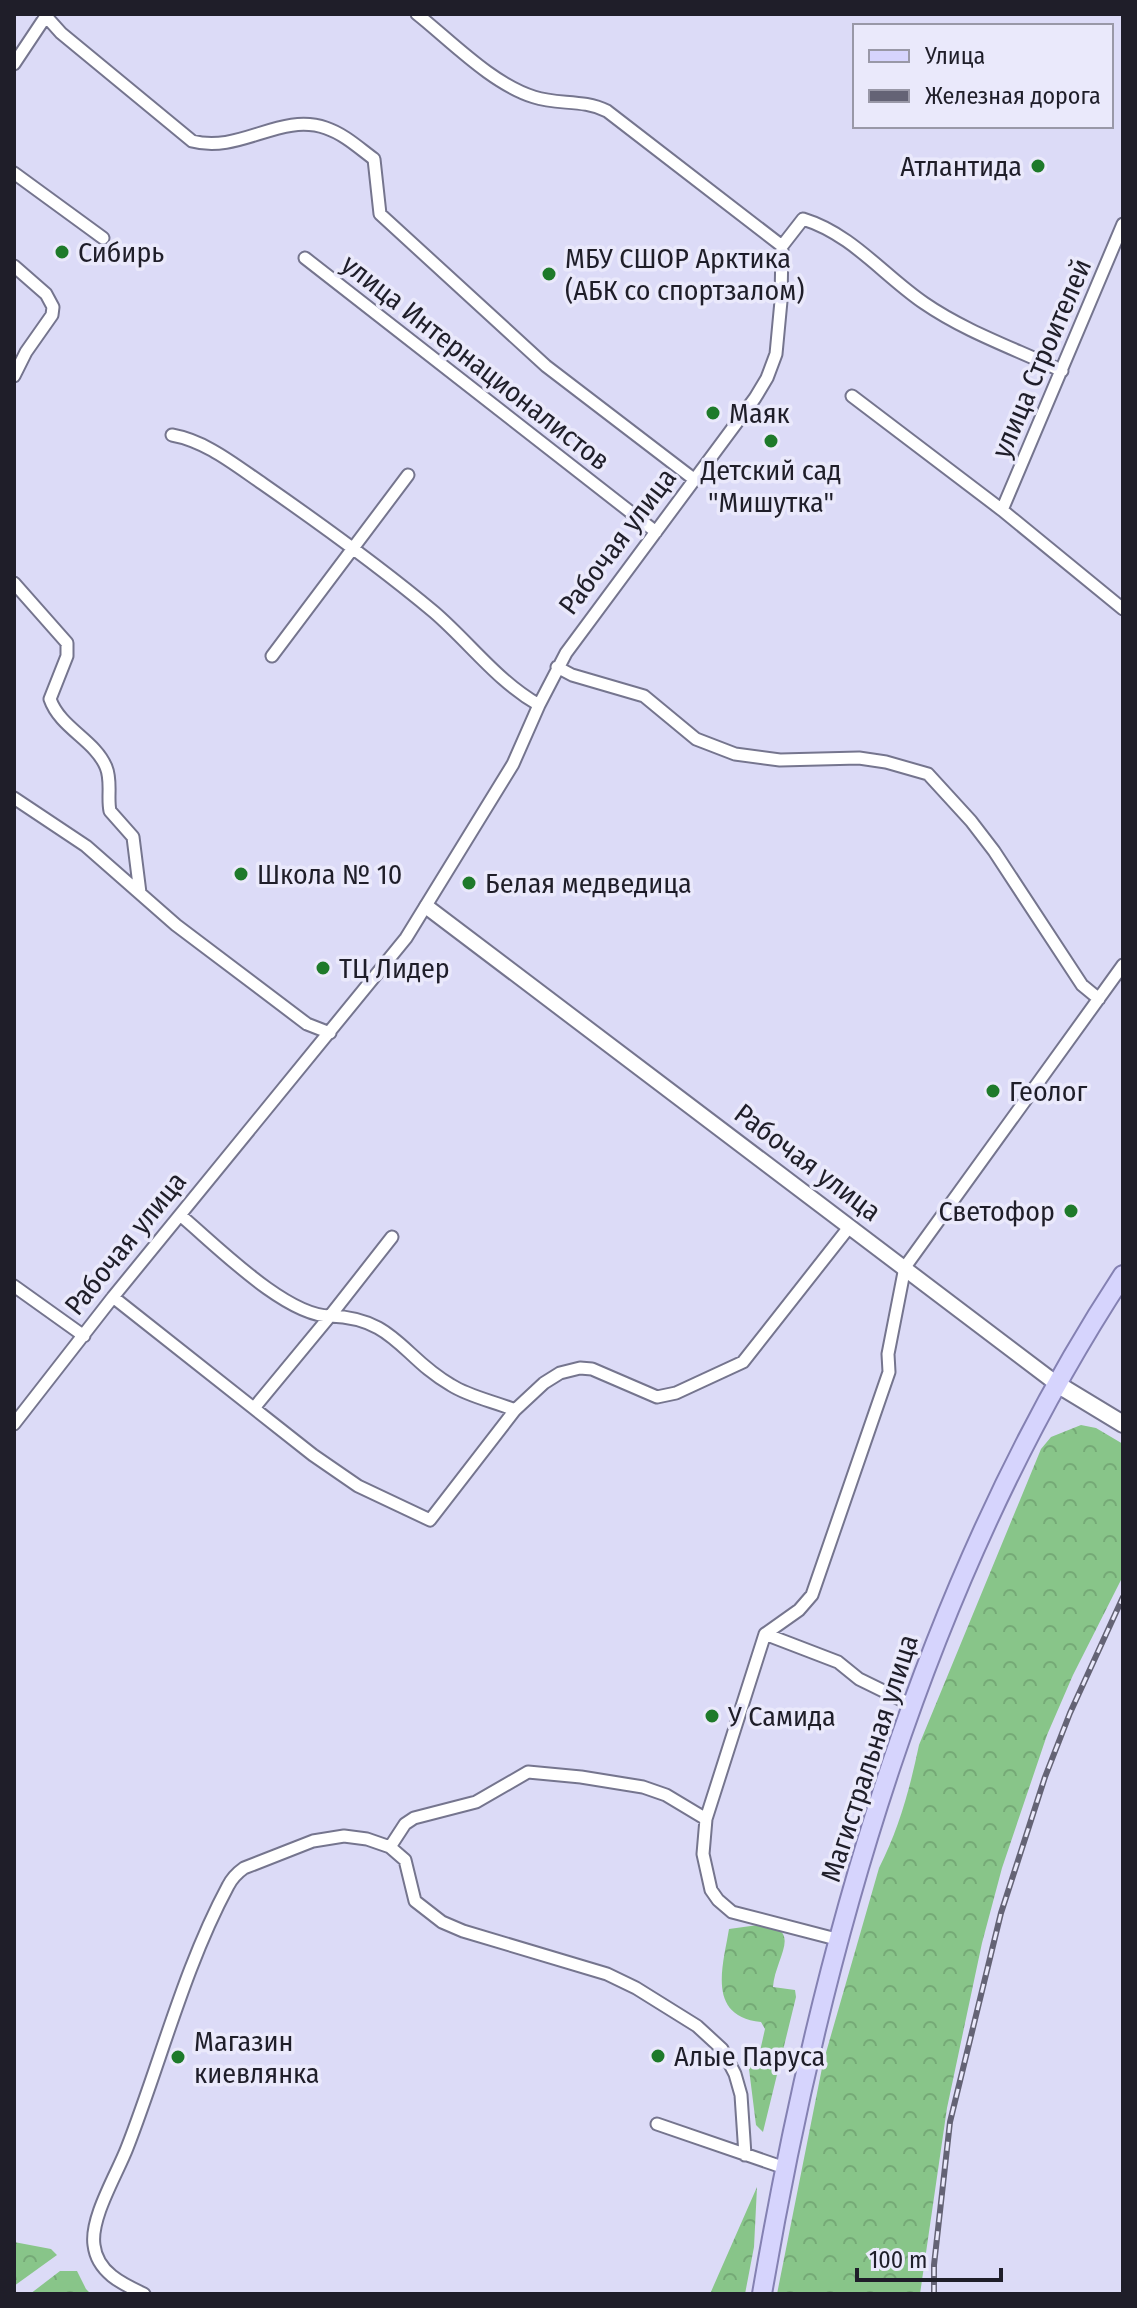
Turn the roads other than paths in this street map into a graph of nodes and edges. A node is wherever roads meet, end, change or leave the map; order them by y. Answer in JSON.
{"nodes":[{"id":1,"x":417,"y":14,"type":"edge"},
{"id":2,"x":45,"y":15,"type":"edge"},
{"id":3,"x":14,"y":64,"type":"edge"},
{"id":4,"x":14,"y":173,"type":"edge"},
{"id":5,"x":1123,"y":224,"type":"edge"},
{"id":6,"x":103,"y":238,"type":"dead end"},
{"id":7,"x":782,"y":246,"type":"junction"},
{"id":8,"x":305,"y":258,"type":"dead end"},
{"id":9,"x":14,"y":266,"type":"edge"},
{"id":10,"x":1062,"y":371,"type":"junction"},
{"id":11,"x":14,"y":376,"type":"edge"},
{"id":12,"x":852,"y":396,"type":"dead end"},
{"id":13,"x":172,"y":435,"type":"dead end"},
{"id":14,"x":408,"y":475,"type":"dead end"},
{"id":15,"x":695,"y":480,"type":"junction"},
{"id":16,"x":1002,"y":510,"type":"junction"},
{"id":17,"x":656,"y":532,"type":"junction"},
{"id":18,"x":353,"y":546,"type":"junction"},
{"id":19,"x":14,"y":583,"type":"edge"},
{"id":20,"x":1123,"y":609,"type":"edge"},
{"id":21,"x":272,"y":656,"type":"dead end"},
{"id":22,"x":557,"y":667,"type":"junction"},
{"id":23,"x":539,"y":705,"type":"junction"},
{"id":24,"x":14,"y":798,"type":"edge"},
{"id":25,"x":140,"y":893,"type":"junction"},
{"id":26,"x":427,"y":907,"type":"junction"},
{"id":27,"x":1123,"y":965,"type":"edge"},
{"id":28,"x":1099,"y":999,"type":"junction"},
{"id":29,"x":330,"y":1033,"type":"junction"},
{"id":30,"x":180,"y":1215,"type":"junction"},
{"id":31,"x":850,"y":1226,"type":"junction"},
{"id":32,"x":392,"y":1237,"type":"dead end"},
{"id":33,"x":905,"y":1267,"type":"junction"},
{"id":34,"x":1123,"y":1275,"type":"edge"},
{"id":35,"x":14,"y":1286,"type":"edge"},
{"id":36,"x":113,"y":1297,"type":"junction"},
{"id":37,"x":330,"y":1316,"type":"junction"},
{"id":38,"x":84,"y":1336,"type":"junction"},
{"id":39,"x":1057,"y":1384,"type":"junction"},
{"id":40,"x":254,"y":1408,"type":"junction"},
{"id":41,"x":515,"y":1410,"type":"junction"},
{"id":42,"x":14,"y":1424,"type":"edge"},
{"id":43,"x":1123,"y":1424,"type":"edge"},
{"id":44,"x":765,"y":1634,"type":"junction"},
{"id":45,"x":912,"y":1705,"type":"junction"},
{"id":46,"x":706,"y":1819,"type":"junction"},
{"id":47,"x":390,"y":1847,"type":"junction"},
{"id":48,"x":840,"y":1940,"type":"junction"},
{"id":49,"x":657,"y":2124,"type":"dead end"},
{"id":50,"x":745,"y":2155,"type":"junction"},
{"id":51,"x":785,"y":2168,"type":"junction"},
{"id":52,"x":144,"y":2294,"type":"edge"},
{"id":53,"x":762,"y":2294,"type":"edge"}],
"edges":[{"from":1,"to":7,"type":"street"},
{"from":2,"to":3,"type":"street"},
{"from":2,"to":15,"type":"street"},
{"from":4,"to":6,"type":"street"},
{"from":5,"to":10,"type":"street","name":"улица Строителей"},
{"from":7,"to":10,"type":"street"},
{"from":7,"to":15,"type":"street","name":"Рабочая улица"},
{"from":8,"to":17,"type":"street","name":"улица Интернационалистов"},
{"from":9,"to":11,"type":"street"},
{"from":10,"to":16,"type":"street","name":"улица Строителей"},
{"from":12,"to":16,"type":"street"},
{"from":13,"to":18,"type":"street"},
{"from":14,"to":18,"type":"street"},
{"from":15,"to":17,"type":"street","name":"Рабочая улица"},
{"from":16,"to":20,"type":"street"},
{"from":17,"to":22,"type":"street","name":"Рабочая улица"},
{"from":18,"to":21,"type":"street"},
{"from":18,"to":23,"type":"street"},
{"from":19,"to":25,"type":"street"},
{"from":22,"to":23,"type":"street","name":"Рабочая улица"},
{"from":22,"to":28,"type":"street"},
{"from":23,"to":26,"type":"street","name":"Рабочая улица"},
{"from":24,"to":25,"type":"street"},
{"from":25,"to":29,"type":"street"},
{"from":26,"to":29,"type":"street","name":"Рабочая улица"},
{"from":26,"to":31,"type":"street","name":"Рабочая улица"},
{"from":27,"to":28,"type":"street"},
{"from":28,"to":33,"type":"street"},
{"from":29,"to":30,"type":"street","name":"Рабочая улица"},
{"from":30,"to":36,"type":"street","name":"Рабочая улица"},
{"from":30,"to":37,"type":"street"},
{"from":31,"to":33,"type":"street","name":"Рабочая улица"},
{"from":31,"to":41,"type":"street"},
{"from":32,"to":37,"type":"street"},
{"from":33,"to":39,"type":"street","name":"Рабочая улица"},
{"from":33,"to":44,"type":"street"},
{"from":34,"to":39,"type":"main road","name":"Магистральная улица"},
{"from":35,"to":38,"type":"street"},
{"from":36,"to":38,"type":"street","name":"Рабочая улица"},
{"from":36,"to":40,"type":"street"},
{"from":37,"to":40,"type":"street"},
{"from":37,"to":41,"type":"street"},
{"from":38,"to":42,"type":"street","name":"Рабочая улица"},
{"from":39,"to":43,"type":"main road","name":"Рабочая улица"},
{"from":39,"to":45,"type":"main road","name":"Магистральная улица"},
{"from":40,"to":41,"type":"street"},
{"from":44,"to":45,"type":"street"},
{"from":44,"to":46,"type":"street"},
{"from":45,"to":48,"type":"main road","name":"Магистральная улица"},
{"from":46,"to":47,"type":"street"},
{"from":46,"to":48,"type":"street"},
{"from":47,"to":50,"type":"street"},
{"from":47,"to":52,"type":"street"},
{"from":48,"to":51,"type":"main road","name":"Магистральная улица"},
{"from":49,"to":50,"type":"street"},
{"from":50,"to":51,"type":"street"},
{"from":51,"to":53,"type":"main road","name":"Магистральная улица"}]}
